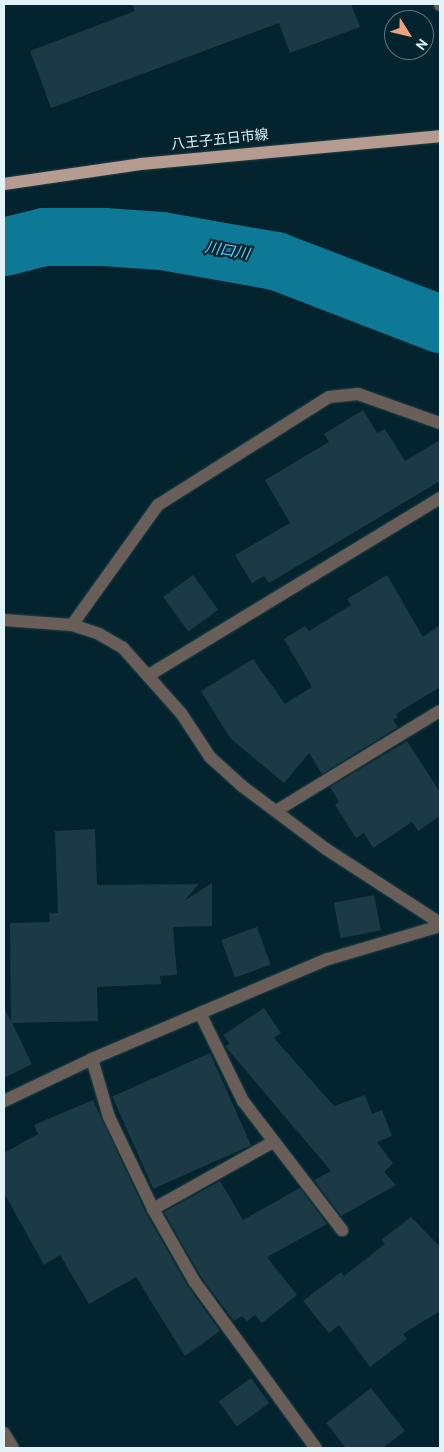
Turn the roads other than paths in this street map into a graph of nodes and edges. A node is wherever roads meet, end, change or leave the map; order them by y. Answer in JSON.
{"nodes":[{"id":1,"x":440,"y":136,"type":"edge"},
{"id":2,"x":4,"y":184,"type":"edge"},
{"id":3,"x":440,"y":423,"type":"edge"},
{"id":4,"x":440,"y":498,"type":"edge"},
{"id":5,"x":4,"y":620,"type":"edge"},
{"id":6,"x":72,"y":625,"type":"junction"},
{"id":7,"x":149,"y":675,"type":"junction"},
{"id":8,"x":440,"y":711,"type":"edge"},
{"id":9,"x":276,"y":811,"type":"junction"},
{"id":10,"x":440,"y":925,"type":"edge"},
{"id":11,"x":200,"y":1013,"type":"junction"},
{"id":12,"x":92,"y":1059,"type":"junction"},
{"id":13,"x":4,"y":1101,"type":"edge"},
{"id":14,"x":273,"y":1142,"type":"junction"},
{"id":15,"x":153,"y":1209,"type":"junction"},
{"id":16,"x":342,"y":1230,"type":"dead end"},
{"id":17,"x":4,"y":1433,"type":"edge"},
{"id":18,"x":13,"y":1448,"type":"edge"},
{"id":19,"x":316,"y":1448,"type":"edge"}],
"edges":[{"from":1,"to":2,"type":"main road","name":"八王子五日市線"},
{"from":3,"to":6,"type":"street"},
{"from":4,"to":7,"type":"street"},
{"from":5,"to":6,"type":"street"},
{"from":6,"to":7,"type":"street"},
{"from":7,"to":9,"type":"street"},
{"from":8,"to":9,"type":"street"},
{"from":9,"to":10,"type":"street"},
{"from":10,"to":11,"type":"street"},
{"from":11,"to":12,"type":"street"},
{"from":11,"to":14,"type":"street"},
{"from":12,"to":13,"type":"street"},
{"from":12,"to":15,"type":"street"},
{"from":14,"to":15,"type":"street"},
{"from":14,"to":16,"type":"street"},
{"from":15,"to":19,"type":"street"},
{"from":17,"to":18,"type":"street"}]}
